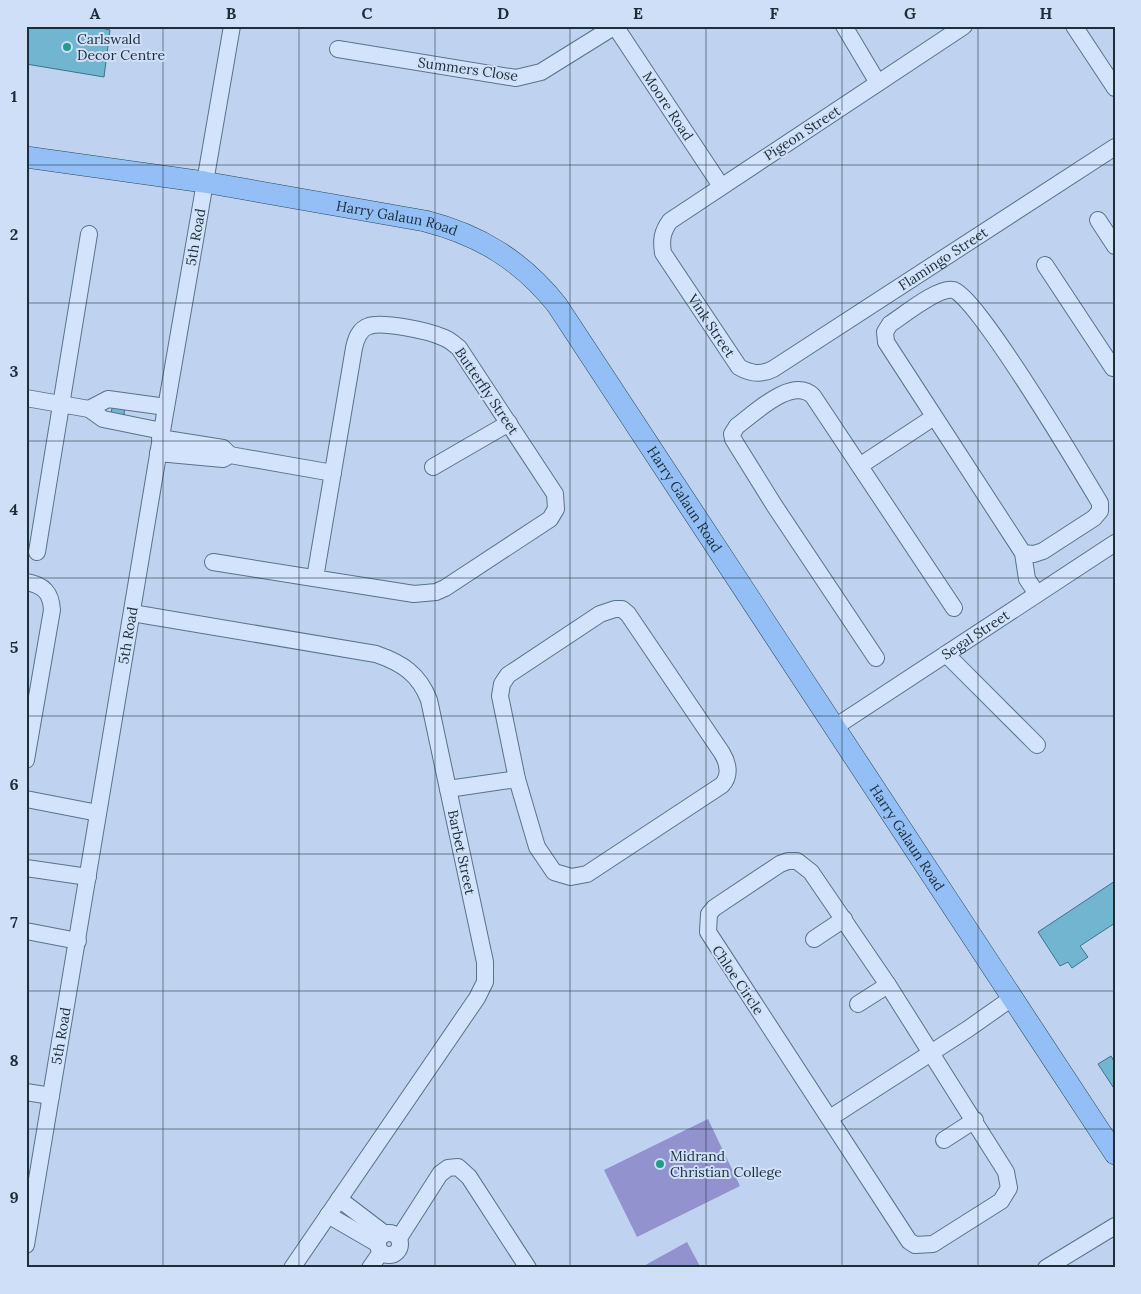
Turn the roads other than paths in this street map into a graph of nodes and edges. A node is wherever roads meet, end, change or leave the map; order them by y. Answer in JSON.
{"nodes":[{"id":1,"x":232,"y":26,"type":"edge"},
{"id":2,"x":615,"y":26,"type":"edge"},
{"id":3,"x":844,"y":26,"type":"edge"},
{"id":4,"x":964,"y":26,"type":"edge"},
{"id":5,"x":1074,"y":26,"type":"edge"},
{"id":6,"x":338,"y":49,"type":"dead end"},
{"id":7,"x":878,"y":83,"type":"junction"},
{"id":8,"x":1115,"y":88,"type":"edge"},
{"id":9,"x":1115,"y":147,"type":"edge"},
{"id":10,"x":30,"y":158,"type":"edge"},
{"id":11,"x":204,"y":182,"type":"junction"},
{"id":12,"x":721,"y":186,"type":"junction"},
{"id":13,"x":1098,"y":220,"type":"dead end"},
{"id":14,"x":89,"y":234,"type":"dead end"},
{"id":15,"x":1115,"y":246,"type":"edge"},
{"id":16,"x":663,"y":253,"type":"joint"},
{"id":17,"x":1045,"y":265,"type":"dead end"},
{"id":18,"x":773,"y":369,"type":"joint"},
{"id":19,"x":1114,"y":369,"type":"edge"},
{"id":20,"x":26,"y":398,"type":"edge"},
{"id":21,"x":62,"y":404,"type":"junction"},
{"id":22,"x":166,"y":407,"type":"junction"},
{"id":23,"x":89,"y":409,"type":"junction"},
{"id":24,"x":934,"y":418,"type":"junction"},
{"id":25,"x":509,"y":423,"type":"junction"},
{"id":26,"x":160,"y":441,"type":"junction"},
{"id":27,"x":861,"y":465,"type":"junction"},
{"id":28,"x":433,"y":467,"type":"dead end"},
{"id":29,"x":333,"y":473,"type":"junction"},
{"id":30,"x":1115,"y":543,"type":"edge"},
{"id":31,"x":37,"y":552,"type":"dead end"},
{"id":32,"x":1023,"y":553,"type":"junction"},
{"id":33,"x":213,"y":562,"type":"dead end"},
{"id":34,"x":315,"y":578,"type":"junction"},
{"id":35,"x":26,"y":582,"type":"edge"},
{"id":36,"x":1036,"y":594,"type":"junction"},
{"id":37,"x":954,"y":608,"type":"dead end"},
{"id":38,"x":132,"y":613,"type":"junction"},
{"id":39,"x":946,"y":654,"type":"junction"},
{"id":40,"x":876,"y":658,"type":"dead end"},
{"id":41,"x":835,"y":727,"type":"junction"},
{"id":42,"x":1037,"y":745,"type":"dead end"},
{"id":43,"x":26,"y":760,"type":"edge"},
{"id":44,"x":517,"y":779,"type":"junction"},
{"id":45,"x":448,"y":789,"type":"junction"},
{"id":46,"x":26,"y":799,"type":"edge"},
{"id":47,"x":98,"y":813,"type":"junction"},
{"id":48,"x":26,"y":868,"type":"edge"},
{"id":49,"x":88,"y":878,"type":"junction"},
{"id":50,"x":844,"y":919,"type":"junction"},
{"id":51,"x":26,"y":931,"type":"edge"},
{"id":52,"x":814,"y":939,"type":"dead end"},
{"id":53,"x":78,"y":941,"type":"junction"},
{"id":54,"x":888,"y":985,"type":"junction"},
{"id":55,"x":1012,"y":998,"type":"junction"},
{"id":56,"x":858,"y":1004,"type":"dead end"},
{"id":57,"x":930,"y":1054,"type":"junction"},
{"id":58,"x":26,"y":1092,"type":"edge"},
{"id":59,"x":51,"y":1096,"type":"junction"},
{"id":60,"x":830,"y":1118,"type":"junction"},
{"id":61,"x":975,"y":1120,"type":"junction"},
{"id":62,"x":944,"y":1140,"type":"dead end"},
{"id":63,"x":1115,"y":1154,"type":"edge"},
{"id":64,"x":339,"y":1200,"type":"junction"},
{"id":65,"x":328,"y":1215,"type":"junction"},
{"id":66,"x":1115,"y":1226,"type":"edge"},
{"id":67,"x":386,"y":1242,"type":"junction"},
{"id":68,"x":26,"y":1245,"type":"edge"},
{"id":69,"x":292,"y":1268,"type":"edge"},
{"id":70,"x":370,"y":1268,"type":"edge"},
{"id":71,"x":528,"y":1268,"type":"edge"},
{"id":72,"x":1046,"y":1268,"type":"edge"}],
"edges":[{"from":1,"to":11,"type":"street","name":"5th Road"},
{"from":2,"to":6,"type":"street","name":"Summers Close"},
{"from":2,"to":12,"type":"street","name":"Moore Road"},
{"from":3,"to":7,"type":"street"},
{"from":4,"to":7,"type":"street","name":"Pigeon Street"},
{"from":5,"to":8,"type":"street"},
{"from":7,"to":12,"type":"street","name":"Pigeon Street"},
{"from":9,"to":18,"type":"street","name":"Flamingo Street"},
{"from":10,"to":11,"type":"main road","name":"Harry Galaun Road"},
{"from":11,"to":22,"type":"street","name":"5th Road"},
{"from":11,"to":41,"type":"main road","name":"Harry Galaun Road"},
{"from":12,"to":16,"type":"street","name":"Pigeon Street"},
{"from":13,"to":15,"type":"street"},
{"from":14,"to":21,"type":"street"},
{"from":16,"to":18,"type":"street","name":"Vink Street"},
{"from":17,"to":19,"type":"street"},
{"from":20,"to":21,"type":"street"},
{"from":21,"to":23,"type":"street"},
{"from":21,"to":31,"type":"street"},
{"from":22,"to":23,"type":"street"},
{"from":22,"to":26,"type":"street","name":"5th Road"},
{"from":23,"to":26,"type":"street"},
{"from":24,"to":27,"type":"street"},
{"from":24,"to":32,"type":"street"},
{"from":24,"to":32,"type":"street"},
{"from":25,"to":28,"type":"street"},
{"from":25,"to":29,"type":"street","name":"Butterfly Street"},
{"from":25,"to":34,"type":"street","name":"Butterfly Street"},
{"from":26,"to":29,"type":"street"},
{"from":26,"to":38,"type":"street","name":"5th Road"},
{"from":27,"to":37,"type":"street"},
{"from":27,"to":40,"type":"street"},
{"from":29,"to":34,"type":"street","name":"Butterfly Street"},
{"from":30,"to":36,"type":"street","name":"Segal Street"},
{"from":32,"to":36,"type":"street"},
{"from":33,"to":34,"type":"street","name":"Butterfly Street"},
{"from":35,"to":43,"type":"street"},
{"from":36,"to":39,"type":"street","name":"Segal Street"},
{"from":38,"to":45,"type":"street","name":"Barbet Street"},
{"from":38,"to":47,"type":"street","name":"5th Road"},
{"from":39,"to":41,"type":"street","name":"Segal Street"},
{"from":39,"to":42,"type":"street"},
{"from":41,"to":55,"type":"main road","name":"Harry Galaun Road"},
{"from":44,"to":44,"type":"street"},
{"from":44,"to":45,"type":"street"},
{"from":45,"to":64,"type":"street","name":"Barbet Street"},
{"from":46,"to":47,"type":"street"},
{"from":47,"to":49,"type":"street","name":"5th Road"},
{"from":48,"to":49,"type":"street"},
{"from":49,"to":53,"type":"street","name":"5th Road"},
{"from":50,"to":52,"type":"street"},
{"from":50,"to":54,"type":"street","name":"Chloe Circle"},
{"from":50,"to":60,"type":"street","name":"Chloe Circle"},
{"from":51,"to":53,"type":"street"},
{"from":53,"to":59,"type":"street","name":"5th Road"},
{"from":54,"to":56,"type":"street"},
{"from":54,"to":57,"type":"street","name":"Chloe Circle"},
{"from":55,"to":57,"type":"street"},
{"from":55,"to":63,"type":"main road","name":"Harry Galaun Road"},
{"from":57,"to":60,"type":"street"},
{"from":57,"to":61,"type":"street","name":"Chloe Circle"},
{"from":58,"to":59,"type":"street"},
{"from":59,"to":68,"type":"street","name":"5th Road"},
{"from":60,"to":61,"type":"street","name":"Chloe Circle"},
{"from":61,"to":62,"type":"street"},
{"from":64,"to":65,"type":"street","name":"Barbet Street"},
{"from":64,"to":67,"type":"street"},
{"from":65,"to":67,"type":"street"},
{"from":65,"to":69,"type":"street","name":"Barbet Street"},
{"from":66,"to":72,"type":"street"},
{"from":67,"to":70,"type":"street"},
{"from":67,"to":71,"type":"street"}]}
